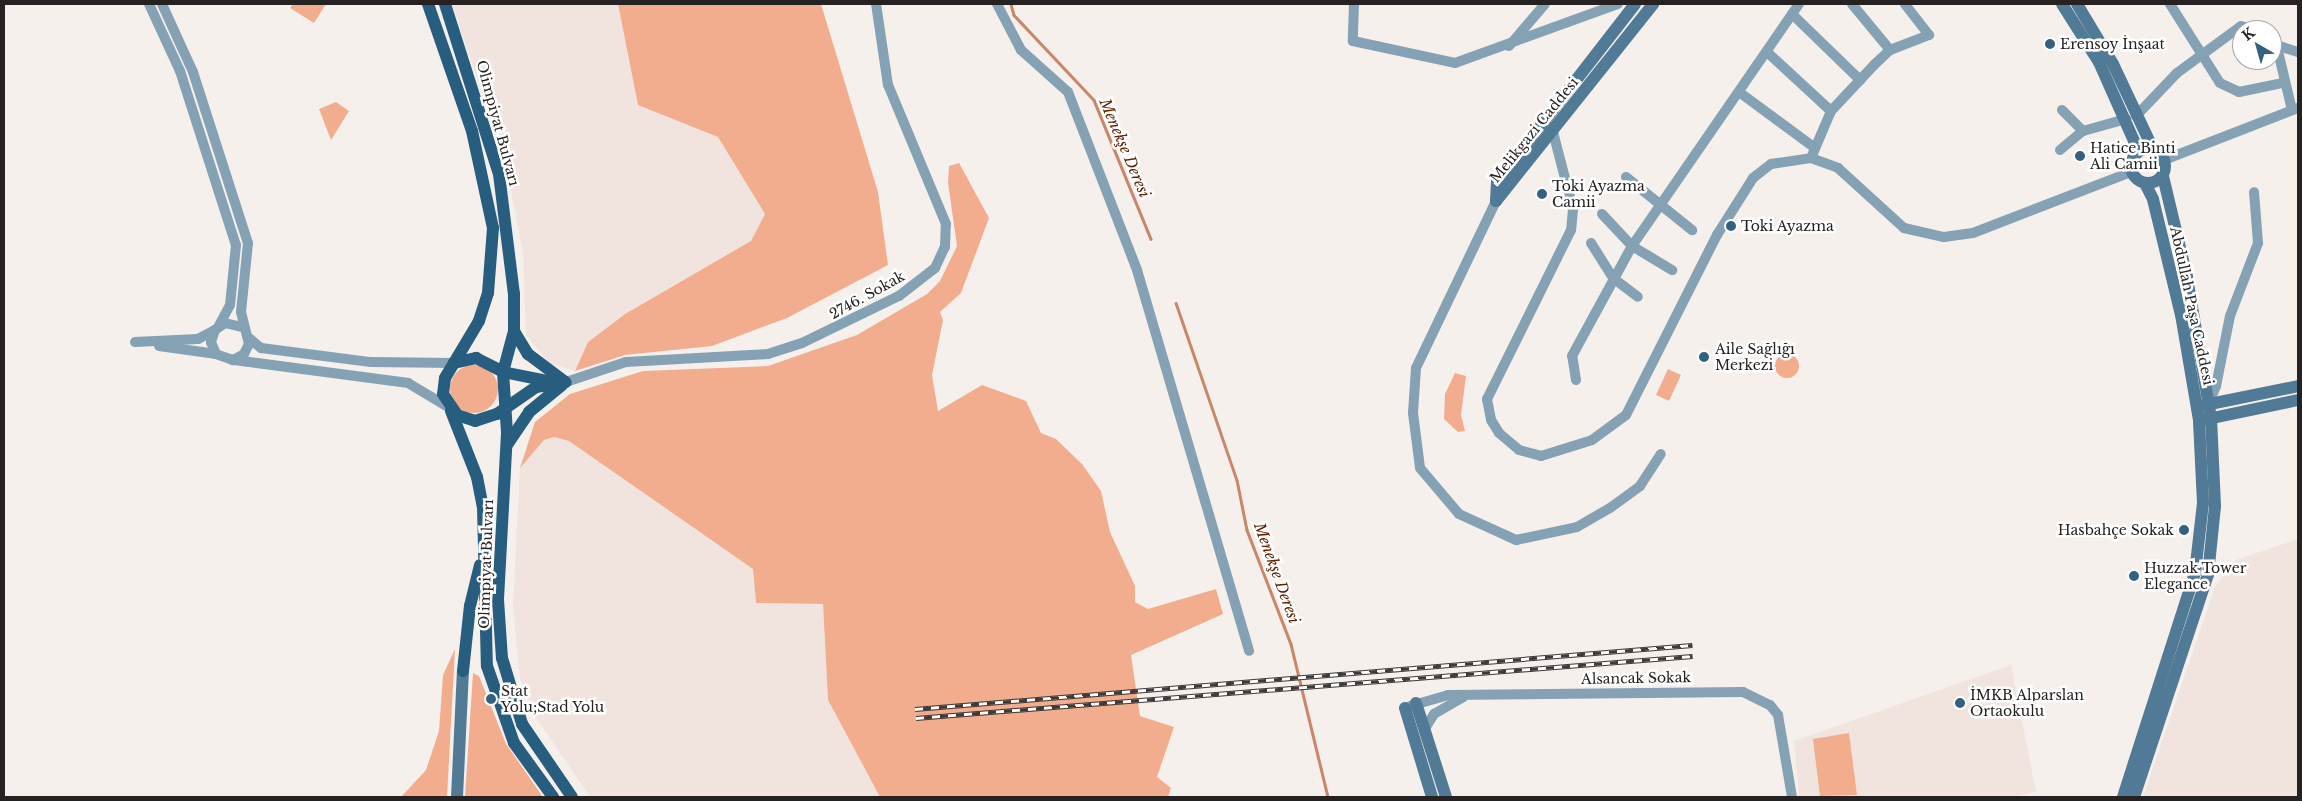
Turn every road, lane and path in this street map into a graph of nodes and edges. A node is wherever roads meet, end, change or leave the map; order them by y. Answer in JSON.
{"nodes":[{"id":1,"x":148,"y":4,"type":"edge"},
{"id":2,"x":162,"y":4,"type":"edge"},
{"id":3,"x":428,"y":4,"type":"edge"},
{"id":4,"x":445,"y":4,"type":"edge"},
{"id":5,"x":876,"y":4,"type":"edge"},
{"id":6,"x":997,"y":4,"type":"edge"},
{"id":7,"x":1354,"y":4,"type":"edge"},
{"id":8,"x":1545,"y":4,"type":"edge"},
{"id":9,"x":1618,"y":4,"type":"edge"},
{"id":10,"x":1635,"y":4,"type":"edge"},
{"id":11,"x":1652,"y":4,"type":"edge"},
{"id":12,"x":1799,"y":4,"type":"edge"},
{"id":13,"x":1852,"y":4,"type":"edge"},
{"id":14,"x":1904,"y":4,"type":"edge"},
{"id":15,"x":2062,"y":4,"type":"edge"},
{"id":16,"x":2077,"y":4,"type":"edge"},
{"id":17,"x":2170,"y":4,"type":"edge"},
{"id":18,"x":1792,"y":14,"type":"junction"},
{"id":19,"x":2232,"y":32,"type":"edge"},
{"id":20,"x":1509,"y":46,"type":"junction"},
{"id":21,"x":2282,"y":47,"type":"edge"},
{"id":22,"x":1890,"y":50,"type":"junction"},
{"id":23,"x":1766,"y":52,"type":"junction"},
{"id":24,"x":2298,"y":52,"type":"edge"},
{"id":25,"x":2200,"y":55,"type":"junction"},
{"id":26,"x":2280,"y":70,"type":"edge"},
{"id":27,"x":1860,"y":80,"type":"junction"},
{"id":28,"x":2283,"y":82,"type":"junction"},
{"id":29,"x":1739,"y":92,"type":"junction"},
{"id":30,"x":2295,"y":109,"type":"edge"},
{"id":31,"x":2062,"y":110,"type":"dead end"},
{"id":32,"x":1831,"y":111,"type":"junction"},
{"id":33,"x":2131,"y":117,"type":"junction"},
{"id":34,"x":1543,"y":124,"type":"junction"},
{"id":35,"x":2083,"y":131,"type":"junction"},
{"id":36,"x":1554,"y":132,"type":"junction"},
{"id":37,"x":2153,"y":149,"type":"junction"},
{"id":38,"x":2060,"y":150,"type":"dead end"},
{"id":39,"x":1813,"y":153,"type":"junction"},
{"id":40,"x":2135,"y":155,"type":"junction"},
{"id":41,"x":2164,"y":160,"type":"junction"},
{"id":42,"x":2131,"y":172,"type":"junction"},
{"id":43,"x":2163,"y":176,"type":"junction"},
{"id":44,"x":1626,"y":177,"type":"dead end"},
{"id":45,"x":2145,"y":184,"type":"junction"},
{"id":46,"x":2254,"y":192,"type":"dead end"},
{"id":47,"x":1496,"y":200,"type":"junction"},
{"id":48,"x":1661,"y":208,"type":"junction"},
{"id":49,"x":1602,"y":214,"type":"dead end"},
{"id":50,"x":1692,"y":230,"type":"dead end"},
{"id":51,"x":1591,"y":244,"type":"dead end"},
{"id":52,"x":1632,"y":246,"type":"junction"},
{"id":53,"x":1672,"y":270,"type":"dead end"},
{"id":54,"x":1614,"y":278,"type":"junction"},
{"id":55,"x":1638,"y":297,"type":"dead end"},
{"id":56,"x":243,"y":327,"type":"junction"},
{"id":57,"x":217,"y":328,"type":"junction"},
{"id":58,"x":514,"y":331,"type":"junction"},
{"id":59,"x":249,"y":338,"type":"junction"},
{"id":60,"x":216,"y":354,"type":"junction"},
{"id":61,"x":234,"y":360,"type":"junction"},
{"id":62,"x":454,"y":363,"type":"junction"},
{"id":63,"x":503,"y":372,"type":"junction"},
{"id":64,"x":1576,"y":380,"type":"dead end"},
{"id":65,"x":566,"y":382,"type":"junction"},
{"id":66,"x":2298,"y":386,"type":"edge"},
{"id":67,"x":2298,"y":400,"type":"edge"},
{"id":68,"x":506,"y":404,"type":"junction"},
{"id":69,"x":2202,"y":406,"type":"junction"},
{"id":70,"x":450,"y":408,"type":"junction"},
{"id":71,"x":2205,"y":419,"type":"junction"},
{"id":72,"x":506,"y":447,"type":"junction"},
{"id":73,"x":1661,"y":454,"type":"dead end"},
{"id":74,"x":484,"y":548,"type":"junction"},
{"id":75,"x":498,"y":600,"type":"junction"},
{"id":76,"x":485,"y":623,"type":"junction"},
{"id":77,"x":1249,"y":652,"type":"dead end"},
{"id":78,"x":487,"y":666,"type":"junction"},
{"id":79,"x":463,"y":671,"type":"junction"},
{"id":80,"x":1464,"y":696,"type":"junction"},
{"id":81,"x":1410,"y":706,"type":"junction"},
{"id":82,"x":1424,"y":730,"type":"junction"},
{"id":83,"x":457,"y":797,"type":"edge"},
{"id":84,"x":553,"y":797,"type":"edge"},
{"id":85,"x":572,"y":797,"type":"edge"},
{"id":86,"x":1432,"y":797,"type":"edge"},
{"id":87,"x":1446,"y":797,"type":"edge"},
{"id":88,"x":1792,"y":797,"type":"edge"},
{"id":89,"x":2125,"y":797,"type":"edge"}],
"edges":[{"from":1,"to":57,"type":"street"},
{"from":2,"to":56,"type":"street"},
{"from":3,"to":62,"type":"main road","name":"Olimpiyat Bulvarı"},
{"from":4,"to":58,"type":"main road","name":"Olimpiyat Bulvarı"},
{"from":5,"to":65,"type":"street","name":"2746. Sokak"},
{"from":6,"to":77,"type":"street"},
{"from":7,"to":20,"type":"street"},
{"from":8,"to":20,"type":"street"},
{"from":9,"to":20,"type":"street"},
{"from":10,"to":34,"type":"main road","name":"Melikgazi Caddesi"},
{"from":11,"to":36,"type":"main road","name":"Melikgazi Caddesi"},
{"from":12,"to":18,"type":"street"},
{"from":13,"to":22,"type":"street"},
{"from":14,"to":22,"type":"street"},
{"from":15,"to":33,"type":"main road"},
{"from":16,"to":33,"type":"main road"},
{"from":17,"to":25,"type":"street"},
{"from":18,"to":23,"type":"street"},
{"from":18,"to":27,"type":"street"},
{"from":19,"to":25,"type":"street"},
{"from":21,"to":24,"type":"street"},
{"from":22,"to":27,"type":"street"},
{"from":23,"to":29,"type":"street"},
{"from":23,"to":32,"type":"street"},
{"from":25,"to":28,"type":"street"},
{"from":25,"to":33,"type":"street"},
{"from":26,"to":28,"type":"street"},
{"from":27,"to":32,"type":"street"},
{"from":28,"to":30,"type":"street"},
{"from":29,"to":39,"type":"street"},
{"from":29,"to":48,"type":"street"},
{"from":30,"to":41,"type":"street"},
{"from":31,"to":35,"type":"street"},
{"from":32,"to":39,"type":"street"},
{"from":33,"to":35,"type":"street"},
{"from":33,"to":37,"type":"main road"},
{"from":33,"to":40,"type":"main road"},
{"from":34,"to":36,"type":"street"},
{"from":34,"to":47,"type":"main road","name":"Melikgazi Caddesi"},
{"from":35,"to":38,"type":"street"},
{"from":36,"to":39,"type":"street"},
{"from":36,"to":47,"type":"main road","name":"Melikgazi Caddesi"},
{"from":37,"to":40,"type":"main road"},
{"from":37,"to":41,"type":"main road"},
{"from":39,"to":42,"type":"street"},
{"from":40,"to":42,"type":"main road"},
{"from":41,"to":43,"type":"main road"},
{"from":42,"to":45,"type":"main road"},
{"from":43,"to":45,"type":"main road"},
{"from":43,"to":69,"type":"main road","name":"Abdullah Paşa Caddesi"},
{"from":44,"to":48,"type":"street"},
{"from":45,"to":69,"type":"main road","name":"Abdullah Paşa Caddesi"},
{"from":46,"to":69,"type":"street"},
{"from":47,"to":73,"type":"street"},
{"from":48,"to":50,"type":"street"},
{"from":48,"to":52,"type":"street"},
{"from":49,"to":52,"type":"street"},
{"from":51,"to":54,"type":"street"},
{"from":52,"to":53,"type":"street"},
{"from":52,"to":54,"type":"street"},
{"from":54,"to":55,"type":"street"},
{"from":54,"to":64,"type":"street"},
{"from":56,"to":57,"type":"street"},
{"from":56,"to":59,"type":"street"},
{"from":57,"to":60,"type":"street"},
{"from":57,"to":60,"type":"street"},
{"from":58,"to":63,"type":"main road","name":"Olimpiyat Bulvarı"},
{"from":58,"to":65,"type":"main road"},
{"from":59,"to":61,"type":"street"},
{"from":59,"to":62,"type":"street"},
{"from":60,"to":61,"type":"street"},
{"from":61,"to":70,"type":"street"},
{"from":62,"to":63,"type":"main road"},
{"from":62,"to":70,"type":"main road"},
{"from":63,"to":65,"type":"main road"},
{"from":63,"to":68,"type":"main road"},
{"from":65,"to":68,"type":"main road"},
{"from":65,"to":72,"type":"main road"},
{"from":66,"to":69,"type":"main road"},
{"from":67,"to":71,"type":"main road"},
{"from":68,"to":70,"type":"main road"},
{"from":68,"to":72,"type":"main road","name":"Olimpiyat Bulvarı"},
{"from":69,"to":71,"type":"main road","name":"Abdullah Paşa Caddesi"},
{"from":70,"to":74,"type":"main road","name":"Olimpiyat Bulvarı"},
{"from":71,"to":89,"type":"main road"},
{"from":72,"to":75,"type":"main road","name":"Olimpiyat Bulvarı"},
{"from":74,"to":76,"type":"main road","name":"Olimpiyat Bulvarı"},
{"from":74,"to":79,"type":"main road"},
{"from":75,"to":76,"type":"main road"},
{"from":75,"to":85,"type":"main road","name":"Olimpiyat Bulvarı"},
{"from":76,"to":78,"type":"main road","name":"Olimpiyat Bulvarı"},
{"from":76,"to":79,"type":"main road"},
{"from":78,"to":79,"type":"main road"},
{"from":78,"to":84,"type":"main road","name":"Olimpiyat Bulvarı"},
{"from":79,"to":83,"type":"main road"},
{"from":80,"to":81,"type":"street","name":"Alsancak Sokak"},
{"from":80,"to":82,"type":"street"},
{"from":80,"to":88,"type":"street","name":"Alsancak Sokak"},
{"from":81,"to":82,"type":"main road"},
{"from":81,"to":86,"type":"main road"},
{"from":82,"to":87,"type":"main road"}]}
